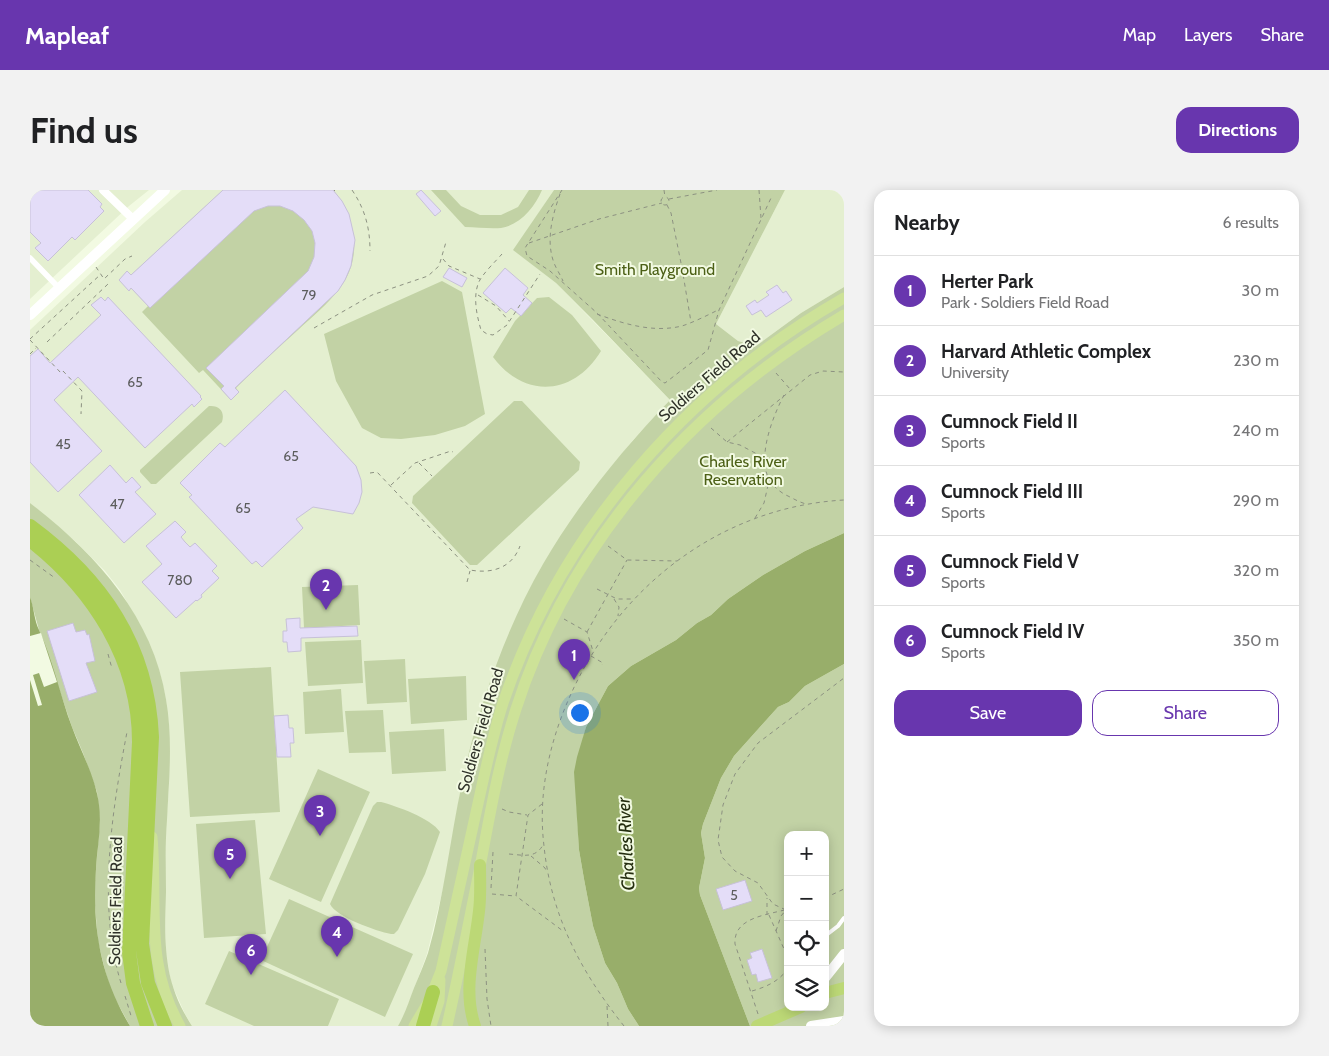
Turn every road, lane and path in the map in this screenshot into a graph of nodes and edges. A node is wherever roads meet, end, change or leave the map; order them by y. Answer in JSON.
{"nodes":[{"id":1,"x":103,"y":190,"type":"edge"},
{"id":2,"x":165,"y":190,"type":"edge"},
{"id":3,"x":352,"y":190,"type":"edge"},
{"id":4,"x":562,"y":190,"type":"edge"},
{"id":5,"x":664,"y":190,"type":"edge"},
{"id":6,"x":716,"y":190,"type":"edge"},
{"id":7,"x":759,"y":190,"type":"edge"},
{"id":8,"x":712,"y":191,"type":"edge"},
{"id":9,"x":665,"y":197,"type":"junction"},
{"id":10,"x":771,"y":198,"type":"dead end"},
{"id":11,"x":669,"y":200,"type":"junction"},
{"id":12,"x":662,"y":203,"type":"junction"},
{"id":13,"x":667,"y":205,"type":"junction"},
{"id":14,"x":133,"y":218,"type":"junction"},
{"id":15,"x":761,"y":219,"type":"junction"},
{"id":16,"x":551,"y":236,"type":"junction"},
{"id":17,"x":446,"y":242,"type":"dead end"},
{"id":18,"x":528,"y":243,"type":"junction"},
{"id":19,"x":370,"y":251,"type":"dead end"},
{"id":20,"x":502,"y":254,"type":"dead end"},
{"id":21,"x":132,"y":256,"type":"dead end"},
{"id":22,"x":30,"y":258,"type":"edge"},
{"id":23,"x":442,"y":258,"type":"junction"},
{"id":24,"x":96,"y":266,"type":"dead end"},
{"id":25,"x":540,"y":274,"type":"dead end"},
{"id":26,"x":100,"y":275,"type":"junction"},
{"id":27,"x":480,"y":279,"type":"junction"},
{"id":28,"x":108,"y":284,"type":"dead end"},
{"id":29,"x":564,"y":284,"type":"junction"},
{"id":30,"x":59,"y":288,"type":"junction"},
{"id":31,"x":476,"y":294,"type":"junction"},
{"id":32,"x":844,"y":298,"type":"edge"},
{"id":33,"x":719,"y":310,"type":"junction"},
{"id":34,"x":597,"y":314,"type":"junction"},
{"id":35,"x":844,"y":314,"type":"edge"},
{"id":36,"x":30,"y":315,"type":"edge"},
{"id":37,"x":509,"y":322,"type":"junction"},
{"id":38,"x":691,"y":322,"type":"junction"},
{"id":39,"x":314,"y":328,"type":"dead end"},
{"id":40,"x":30,"y":340,"type":"edge"},
{"id":41,"x":47,"y":342,"type":"dead end"},
{"id":42,"x":36,"y":348,"type":"junction"},
{"id":43,"x":30,"y":354,"type":"edge"},
{"id":44,"x":776,"y":372,"type":"dead end"},
{"id":45,"x":844,"y":372,"type":"edge"},
{"id":46,"x":790,"y":389,"type":"junction"},
{"id":47,"x":786,"y":392,"type":"junction"},
{"id":48,"x":81,"y":414,"type":"dead end"},
{"id":49,"x":710,"y":427,"type":"dead end"},
{"id":50,"x":727,"y":442,"type":"junction"},
{"id":51,"x":453,"y":452,"type":"dead end"},
{"id":52,"x":651,"y":452,"type":"junction"},
{"id":53,"x":662,"y":461,"type":"junction"},
{"id":54,"x":418,"y":462,"type":"junction"},
{"id":55,"x":765,"y":464,"type":"junction"},
{"id":56,"x":370,"y":473,"type":"dead end"},
{"id":57,"x":432,"y":476,"type":"dead end"},
{"id":58,"x":769,"y":480,"type":"junction"},
{"id":59,"x":390,"y":485,"type":"junction"},
{"id":60,"x":844,"y":500,"type":"edge"},
{"id":61,"x":808,"y":504,"type":"junction"},
{"id":62,"x":30,"y":519,"type":"edge"},
{"id":63,"x":754,"y":519,"type":"junction"},
{"id":64,"x":30,"y":526,"type":"edge"},
{"id":65,"x":30,"y":540,"type":"edge"},
{"id":66,"x":51,"y":542,"type":"junction"},
{"id":67,"x":520,"y":546,"type":"dead end"},
{"id":68,"x":607,"y":546,"type":"dead end"},
{"id":69,"x":30,"y":551,"type":"edge"},
{"id":70,"x":30,"y":560,"type":"edge"},
{"id":71,"x":628,"y":560,"type":"junction"},
{"id":72,"x":677,"y":561,"type":"junction"},
{"id":73,"x":470,"y":570,"type":"junction"},
{"id":74,"x":57,"y":580,"type":"dead end"},
{"id":75,"x":74,"y":581,"type":"junction"},
{"id":76,"x":467,"y":582,"type":"dead end"},
{"id":77,"x":597,"y":589,"type":"dead end"},
{"id":78,"x":608,"y":595,"type":"junction"},
{"id":79,"x":614,"y":598,"type":"junction"},
{"id":80,"x":633,"y":599,"type":"junction"},
{"id":81,"x":618,"y":616,"type":"junction"},
{"id":82,"x":563,"y":620,"type":"dead end"},
{"id":83,"x":587,"y":632,"type":"junction"},
{"id":84,"x":106,"y":648,"type":"dead end"},
{"id":85,"x":593,"y":651,"type":"junction"},
{"id":86,"x":590,"y":656,"type":"junction"},
{"id":87,"x":602,"y":665,"type":"dead end"},
{"id":88,"x":116,"y":672,"type":"dead end"},
{"id":89,"x":844,"y":678,"type":"edge"},
{"id":90,"x":127,"y":732,"type":"dead end"},
{"id":91,"x":149,"y":802,"type":"junction"},
{"id":92,"x":502,"y":803,"type":"dead end"},
{"id":93,"x":543,"y":803,"type":"junction"},
{"id":94,"x":528,"y":815,"type":"junction"},
{"id":95,"x":543,"y":845,"type":"junction"},
{"id":96,"x":493,"y":851,"type":"dead end"},
{"id":97,"x":509,"y":854,"type":"dead end"},
{"id":98,"x":522,"y":855,"type":"junction"},
{"id":99,"x":530,"y":856,"type":"junction"},
{"id":100,"x":480,"y":865,"type":"junction"},
{"id":101,"x":549,"y":876,"type":"junction"},
{"id":102,"x":491,"y":878,"type":"dead end"},
{"id":103,"x":844,"y":889,"type":"edge"},
{"id":104,"x":516,"y":896,"type":"junction"},
{"id":105,"x":829,"y":896,"type":"edge"},
{"id":106,"x":490,"y":897,"type":"dead end"},
{"id":107,"x":767,"y":897,"type":"junction"},
{"id":108,"x":784,"y":909,"type":"edge"},
{"id":109,"x":784,"y":911,"type":"edge"},
{"id":110,"x":784,"y":913,"type":"edge"},
{"id":111,"x":768,"y":915,"type":"junction"},
{"id":112,"x":844,"y":918,"type":"edge"},
{"id":113,"x":564,"y":931,"type":"junction"},
{"id":114,"x":776,"y":931,"type":"junction"},
{"id":115,"x":829,"y":933,"type":"edge"},
{"id":116,"x":484,"y":947,"type":"dead end"},
{"id":117,"x":784,"y":949,"type":"edge"},
{"id":118,"x":844,"y":954,"type":"edge"},
{"id":119,"x":440,"y":971,"type":"junction"},
{"id":120,"x":829,"y":973,"type":"edge"},
{"id":121,"x":784,"y":974,"type":"edge"},
{"id":122,"x":122,"y":985,"type":"dead end"},
{"id":123,"x":844,"y":988,"type":"edge"},
{"id":124,"x":751,"y":991,"type":"junction"},
{"id":125,"x":124,"y":992,"type":"dead end"},
{"id":126,"x":433,"y":992,"type":"junction"},
{"id":127,"x":829,"y":992,"type":"edge"},
{"id":128,"x":607,"y":1005,"type":"junction"},
{"id":129,"x":792,"y":1011,"type":"edge"},
{"id":130,"x":134,"y":1021,"type":"dead end"},
{"id":131,"x":844,"y":1021,"type":"edge"},
{"id":132,"x":758,"y":1022,"type":"edge"},
{"id":133,"x":147,"y":1026,"type":"edge"},
{"id":134,"x":165,"y":1026,"type":"edge"},
{"id":135,"x":180,"y":1026,"type":"edge"},
{"id":136,"x":414,"y":1026,"type":"edge"},
{"id":137,"x":423,"y":1026,"type":"edge"},
{"id":138,"x":430,"y":1026,"type":"edge"},
{"id":139,"x":447,"y":1026,"type":"edge"},
{"id":140,"x":475,"y":1026,"type":"edge"},
{"id":141,"x":491,"y":1026,"type":"edge"},
{"id":142,"x":608,"y":1026,"type":"edge"},
{"id":143,"x":624,"y":1026,"type":"edge"},
{"id":144,"x":811,"y":1026,"type":"edge"}],
"edges":[{"from":1,"to":14,"type":"street"},
{"from":2,"to":14,"type":"main road"},
{"from":3,"to":19,"type":"path"},
{"from":4,"to":16,"type":"path"},
{"from":4,"to":18,"type":"path"},
{"from":5,"to":9,"type":"path"},
{"from":6,"to":8,"type":"path"},
{"from":7,"to":15,"type":"path"},
{"from":8,"to":11,"type":"path"},
{"from":9,"to":11,"type":"path"},
{"from":9,"to":12,"type":"path"},
{"from":10,"to":15,"type":"path"},
{"from":11,"to":13,"type":"path"},
{"from":12,"to":13,"type":"path"},
{"from":12,"to":16,"type":"path"},
{"from":13,"to":38,"type":"path"},
{"from":14,"to":30,"type":"main road"},
{"from":15,"to":33,"type":"path"},
{"from":16,"to":18,"type":"path"},
{"from":16,"to":29,"type":"path"},
{"from":17,"to":23,"type":"path"},
{"from":18,"to":29,"type":"path"},
{"from":20,"to":27,"type":"path"},
{"from":21,"to":26,"type":"path"},
{"from":22,"to":30,"type":"street"},
{"from":23,"to":27,"type":"path"},
{"from":23,"to":39,"type":"path"},
{"from":24,"to":26,"type":"path"},
{"from":25,"to":37,"type":"path"},
{"from":26,"to":40,"type":"path"},
{"from":27,"to":31,"type":"path"},
{"from":28,"to":41,"type":"path"},
{"from":29,"to":34,"type":"path"},
{"from":30,"to":36,"type":"main road"},
{"from":31,"to":37,"type":"path"},
{"from":31,"to":37,"type":"path"},
{"from":32,"to":52,"type":"main road","name":"Soldiers Field Road"},
{"from":33,"to":34,"type":"path"},
{"from":33,"to":38,"type":"path"},
{"from":34,"to":38,"type":"path"},
{"from":35,"to":53,"type":"main road","name":"Soldiers Field Road"},
{"from":40,"to":42,"type":"path"},
{"from":42,"to":43,"type":"path"},
{"from":42,"to":48,"type":"path"},
{"from":44,"to":46,"type":"path"},
{"from":45,"to":46,"type":"path"},
{"from":46,"to":47,"type":"path"},
{"from":47,"to":50,"type":"path"},
{"from":47,"to":55,"type":"path"},
{"from":49,"to":50,"type":"path"},
{"from":50,"to":55,"type":"path"},
{"from":51,"to":54,"type":"path"},
{"from":52,"to":53,"type":"lane"},
{"from":52,"to":119,"type":"main road","name":"Soldiers Field Road"},
{"from":53,"to":100,"type":"main road","name":"Soldiers Field Road"},
{"from":54,"to":57,"type":"path"},
{"from":54,"to":59,"type":"path"},
{"from":55,"to":58,"type":"path"},
{"from":56,"to":59,"type":"path"},
{"from":58,"to":61,"type":"path"},
{"from":58,"to":63,"type":"path"},
{"from":59,"to":73,"type":"path"},
{"from":60,"to":61,"type":"path"},
{"from":61,"to":63,"type":"path"},
{"from":62,"to":66,"type":"highway"},
{"from":63,"to":72,"type":"path"},
{"from":64,"to":66,"type":"highway"},
{"from":65,"to":75,"type":"highway","name":"Soldiers Field Road"},
{"from":66,"to":91,"type":"highway"},
{"from":67,"to":73,"type":"path"},
{"from":68,"to":71,"type":"path"},
{"from":69,"to":75,"type":"highway"},
{"from":70,"to":74,"type":"path"},
{"from":71,"to":72,"type":"path"},
{"from":71,"to":78,"type":"path"},
{"from":72,"to":80,"type":"path"},
{"from":73,"to":76,"type":"path"},
{"from":75,"to":133,"type":"highway","name":"Soldiers Field Road"},
{"from":77,"to":78,"type":"path"},
{"from":78,"to":79,"type":"path"},
{"from":78,"to":83,"type":"path"},
{"from":79,"to":80,"type":"path"},
{"from":79,"to":81,"type":"path"},
{"from":80,"to":81,"type":"path"},
{"from":81,"to":85,"type":"path"},
{"from":82,"to":83,"type":"path"},
{"from":83,"to":85,"type":"path"},
{"from":84,"to":88,"type":"path"},
{"from":85,"to":86,"type":"path"},
{"from":86,"to":87,"type":"path"},
{"from":86,"to":93,"type":"path"},
{"from":89,"to":107,"type":"path"},
{"from":90,"to":122,"type":"path"},
{"from":91,"to":134,"type":"highway"},
{"from":91,"to":135,"type":"main road"},
{"from":92,"to":94,"type":"path"},
{"from":93,"to":94,"type":"path"},
{"from":93,"to":95,"type":"path"},
{"from":94,"to":98,"type":"path"},
{"from":95,"to":99,"type":"path"},
{"from":95,"to":101,"type":"path"},
{"from":96,"to":102,"type":"path"},
{"from":97,"to":98,"type":"path"},
{"from":98,"to":99,"type":"path"},
{"from":98,"to":104,"type":"path"},
{"from":99,"to":101,"type":"path"},
{"from":100,"to":139,"type":"main road","name":"Soldiers Field Road"},
{"from":100,"to":140,"type":"highway"},
{"from":101,"to":113,"type":"path"},
{"from":103,"to":105,"type":"path"},
{"from":104,"to":106,"type":"path"},
{"from":104,"to":113,"type":"path"},
{"from":107,"to":108,"type":"path"},
{"from":107,"to":111,"type":"path"},
{"from":109,"to":111,"type":"path"},
{"from":110,"to":114,"type":"path"},
{"from":111,"to":114,"type":"path"},
{"from":111,"to":124,"type":"path"},
{"from":112,"to":115,"type":"lane"},
{"from":113,"to":128,"type":"path"},
{"from":114,"to":117,"type":"path"},
{"from":116,"to":141,"type":"path"},
{"from":118,"to":120,"type":"main road"},
{"from":119,"to":126,"type":"main road","name":"Soldiers Field Road"},
{"from":119,"to":138,"type":"main road"},
{"from":121,"to":124,"type":"path"},
{"from":123,"to":127,"type":"highway"},
{"from":124,"to":132,"type":"path"},
{"from":125,"to":130,"type":"path"},
{"from":126,"to":136,"type":"main road","name":"Soldiers Field Road"},
{"from":126,"to":137,"type":"highway"},
{"from":128,"to":142,"type":"path"},
{"from":128,"to":143,"type":"path"},
{"from":129,"to":132,"type":"highway"},
{"from":131,"to":144,"type":"main road"}]}
